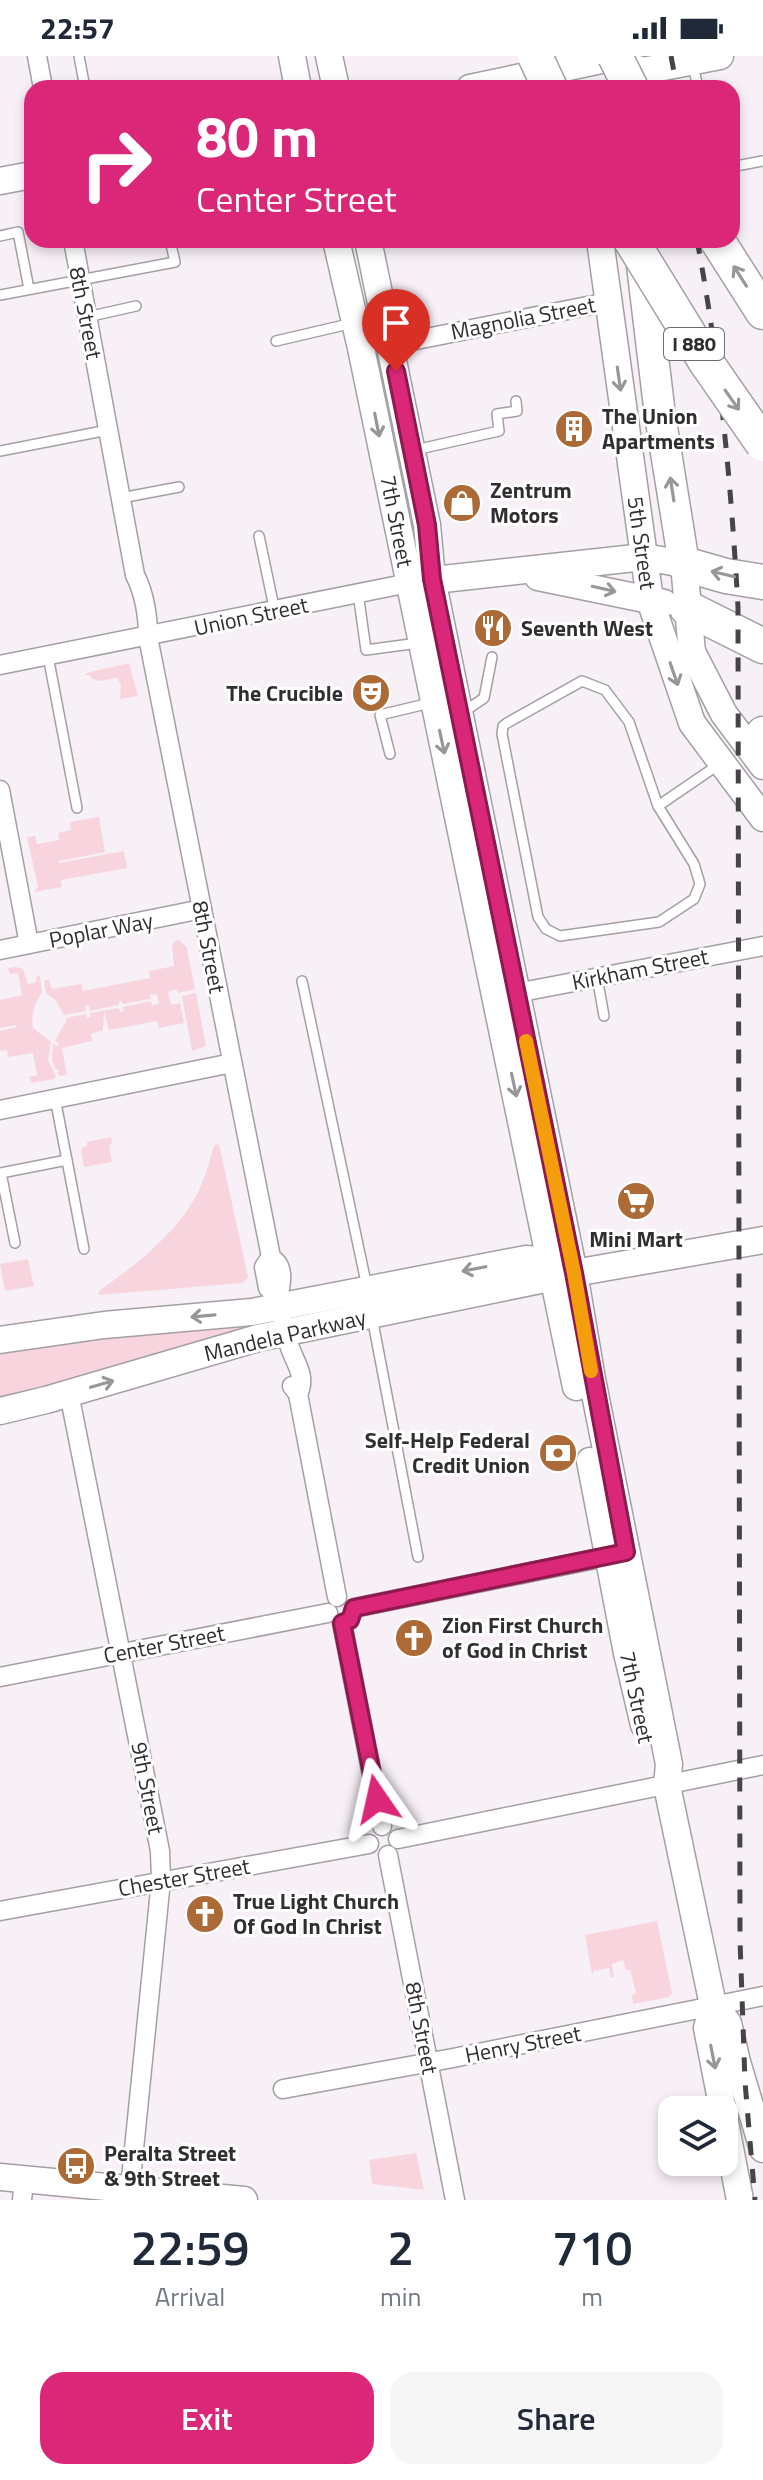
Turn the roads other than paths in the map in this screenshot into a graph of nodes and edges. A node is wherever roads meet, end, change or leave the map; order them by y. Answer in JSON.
{"nodes":[{"id":1,"x":37,"y":56,"type":"edge"},
{"id":2,"x":79,"y":56,"type":"edge"},
{"id":3,"x":292,"y":56,"type":"edge"},
{"id":4,"x":329,"y":56,"type":"edge"},
{"id":5,"x":535,"y":56,"type":"edge"},
{"id":6,"x":720,"y":56,"type":"edge"},
{"id":7,"x":693,"y":61,"type":"junction"},
{"id":8,"x":615,"y":63,"type":"edge"},
{"id":9,"x":569,"y":74,"type":"edge"},
{"id":10,"x":42,"y":80,"type":"edge"},
{"id":11,"x":84,"y":80,"type":"edge"},
{"id":12,"x":296,"y":80,"type":"edge"},
{"id":13,"x":334,"y":80,"type":"edge"},
{"id":14,"x":527,"y":80,"type":"edge"},
{"id":15,"x":626,"y":80,"type":"edge"},
{"id":16,"x":697,"y":80,"type":"edge"},
{"id":17,"x":763,"y":161,"type":"edge"},
{"id":18,"x":740,"y":165,"type":"edge"},
{"id":19,"x":24,"y":176,"type":"edge"},
{"id":20,"x":0,"y":181,"type":"edge"},
{"id":21,"x":0,"y":236,"type":"edge"},
{"id":22,"x":74,"y":248,"type":"edge"},
{"id":23,"x":172,"y":248,"type":"edge"},
{"id":24,"x":338,"y":248,"type":"edge"},
{"id":25,"x":370,"y":248,"type":"edge"},
{"id":26,"x":601,"y":248,"type":"edge"},
{"id":27,"x":636,"y":248,"type":"edge"},
{"id":28,"x":639,"y":248,"type":"edge"},
{"id":29,"x":722,"y":248,"type":"edge"},
{"id":30,"x":80,"y":280,"type":"junction"},
{"id":31,"x":29,"y":289,"type":"junction"},
{"id":32,"x":0,"y":295,"type":"edge"},
{"id":33,"x":608,"y":302,"type":"junction"},
{"id":34,"x":136,"y":306,"type":"dead end"},
{"id":35,"x":763,"y":312,"type":"edge"},
{"id":36,"x":87,"y":317,"type":"junction"},
{"id":37,"x":356,"y":322,"type":"junction"},
{"id":38,"x":276,"y":341,"type":"dead end"},
{"id":39,"x":391,"y":345,"type":"junction"},
{"id":40,"x":516,"y":401,"type":"dead end"},
{"id":41,"x":108,"y":430,"type":"junction"},
{"id":42,"x":763,"y":444,"type":"edge"},
{"id":43,"x":0,"y":451,"type":"edge"},
{"id":44,"x":412,"y":451,"type":"junction"},
{"id":45,"x":179,"y":487,"type":"dead end"},
{"id":46,"x":121,"y":498,"type":"junction"},
{"id":47,"x":259,"y":536,"type":"dead end"},
{"id":48,"x":644,"y":557,"type":"junction"},
{"id":49,"x":684,"y":564,"type":"junction"},
{"id":50,"x":502,"y":571,"type":"junction"},
{"id":51,"x":420,"y":581,"type":"junction"},
{"id":52,"x":763,"y":582,"type":"edge"},
{"id":53,"x":358,"y":593,"type":"junction"},
{"id":54,"x":650,"y":600,"type":"junction"},
{"id":55,"x":687,"y":608,"type":"junction"},
{"id":56,"x":275,"y":612,"type":"junction"},
{"id":57,"x":148,"y":637,"type":"junction"},
{"id":58,"x":422,"y":642,"type":"junction"},
{"id":59,"x":763,"y":646,"type":"edge"},
{"id":60,"x":48,"y":656,"type":"junction"},
{"id":61,"x":492,"y":657,"type":"dead end"},
{"id":62,"x":0,"y":663,"type":"edge"},
{"id":63,"x":434,"y":702,"type":"junction"},
{"id":64,"x":460,"y":715,"type":"junction"},
{"id":65,"x":763,"y":734,"type":"edge"},
{"id":66,"x":390,"y":754,"type":"dead end"},
{"id":67,"x":763,"y":758,"type":"edge"},
{"id":68,"x":720,"y":763,"type":"junction"},
{"id":69,"x":763,"y":766,"type":"edge"},
{"id":70,"x":0,"y":790,"type":"edge"},
{"id":71,"x":658,"y":806,"type":"junction"},
{"id":72,"x":77,"y":808,"type":"dead end"},
{"id":73,"x":763,"y":818,"type":"edge"},
{"id":74,"x":202,"y":909,"type":"junction"},
{"id":75,"x":29,"y":944,"type":"junction"},
{"id":76,"x":763,"y":946,"type":"edge"},
{"id":77,"x":0,"y":950,"type":"edge"},
{"id":78,"x":597,"y":977,"type":"junction"},
{"id":79,"x":302,"y":981,"type":"dead end"},
{"id":80,"x":516,"y":993,"type":"junction"},
{"id":81,"x":604,"y":1016,"type":"dead end"},
{"id":82,"x":232,"y":1063,"type":"junction"},
{"id":83,"x":55,"y":1098,"type":"junction"},
{"id":84,"x":0,"y":1110,"type":"edge"},
{"id":85,"x":67,"y":1160,"type":"junction"},
{"id":86,"x":763,"y":1240,"type":"edge"},
{"id":87,"x":15,"y":1243,"type":"dead end"},
{"id":88,"x":84,"y":1249,"type":"dead end"},
{"id":89,"x":559,"y":1272,"type":"junction"},
{"id":90,"x":280,"y":1300,"type":"junction"},
{"id":91,"x":369,"y":1302,"type":"junction"},
{"id":92,"x":0,"y":1340,"type":"edge"},
{"id":93,"x":288,"y":1342,"type":"junction"},
{"id":94,"x":69,"y":1393,"type":"junction"},
{"id":95,"x":0,"y":1411,"type":"edge"},
{"id":96,"x":617,"y":1554,"type":"junction"},
{"id":97,"x":418,"y":1557,"type":"dead end"},
{"id":98,"x":340,"y":1610,"type":"junction"},
{"id":99,"x":123,"y":1652,"type":"junction"},
{"id":100,"x":0,"y":1677,"type":"edge"},
{"id":101,"x":763,"y":1765,"type":"edge"},
{"id":102,"x":667,"y":1786,"type":"junction"},
{"id":103,"x":382,"y":1826,"type":"junction"},
{"id":104,"x":369,"y":1844,"type":"junction"},
{"id":105,"x":393,"y":1847,"type":"junction"},
{"id":106,"x":161,"y":1880,"type":"junction"},
{"id":107,"x":0,"y":1911,"type":"edge"},
{"id":108,"x":763,"y":1996,"type":"edge"},
{"id":109,"x":713,"y":2005,"type":"junction"},
{"id":110,"x":429,"y":2062,"type":"junction"},
{"id":111,"x":283,"y":2089,"type":"dead end"},
{"id":112,"x":720,"y":2096,"type":"edge"},
{"id":113,"x":763,"y":2149,"type":"edge"},
{"id":114,"x":735,"y":2176,"type":"edge"},
{"id":115,"x":15,"y":2186,"type":"edge"},
{"id":116,"x":130,"y":2189,"type":"junction"},
{"id":117,"x":244,"y":2200,"type":"edge"},
{"id":118,"x":455,"y":2200,"type":"edge"},
{"id":119,"x":740,"y":2200,"type":"edge"}],
"edges":[{"from":1,"to":10,"type":"street"},
{"from":2,"to":11,"type":"lane"},
{"from":3,"to":12,"type":"main road"},
{"from":4,"to":13,"type":"main road"},
{"from":5,"to":9,"type":"highway","bridge":true},
{"from":6,"to":7,"type":"main road"},
{"from":7,"to":8,"type":"main road"},
{"from":7,"to":16,"type":"lane"},
{"from":8,"to":9,"type":"main road"},
{"from":8,"to":15,"type":"highway","bridge":true},
{"from":9,"to":14,"type":"main road"},
{"from":17,"to":18,"type":"lane"},
{"from":19,"to":20,"type":"main road"},
{"from":21,"to":31,"type":"lane"},
{"from":22,"to":30,"type":"street","name":"8th Street"},
{"from":23,"to":30,"type":"lane"},
{"from":24,"to":37,"type":"main road","name":"7th Street"},
{"from":25,"to":39,"type":"main road","name":"7th Street"},
{"from":26,"to":33,"type":"main road","name":"5th Street"},
{"from":27,"to":42,"type":"highway","number":"I 880","one_way":true,"bridge":true},
{"from":49,"to":28,"type":"main road","name":"5th Street","one_way":true},
{"from":35,"to":29,"type":"highway","one_way":true},
{"from":30,"to":31,"type":"lane"},
{"from":30,"to":36,"type":"street","name":"8th Street"},
{"from":31,"to":32,"type":"lane"},
{"from":33,"to":39,"type":"street","name":"Magnolia Street"},
{"from":33,"to":48,"type":"main road","name":"5th Street","one_way":true},
{"from":34,"to":36,"type":"lane"},
{"from":36,"to":41,"type":"street","name":"8th Street"},
{"from":37,"to":38,"type":"lane"},
{"from":37,"to":51,"type":"main road","name":"7th Street","one_way":true},
{"from":39,"to":44,"type":"main road","name":"7th Street"},
{"from":40,"to":44,"type":"lane"},
{"from":41,"to":43,"type":"lane"},
{"from":41,"to":46,"type":"street","name":"8th Street"},
{"from":44,"to":51,"type":"main road","name":"7th Street"},
{"from":45,"to":46,"type":"lane"},
{"from":46,"to":57,"type":"street","name":"8th Street"},
{"from":47,"to":56,"type":"lane"},
{"from":48,"to":49,"type":"main road","name":"Union Street"},
{"from":48,"to":50,"type":"main road","name":"Union Street"},
{"from":48,"to":54,"type":"main road","name":"5th Street"},
{"from":52,"to":49,"type":"highway","one_way":true},
{"from":49,"to":55,"type":"main road","name":"5th Street"},
{"from":50,"to":51,"type":"main road","name":"Union Street"},
{"from":50,"to":54,"type":"main road","name":"Union Street","one_way":true},
{"from":51,"to":53,"type":"street","name":"Union Street"},
{"from":51,"to":58,"type":"main road","name":"7th Street"},
{"from":51,"to":64,"type":"main road","name":"7th Street"},
{"from":53,"to":56,"type":"street","name":"Union Street"},
{"from":53,"to":58,"type":"lane"},
{"from":54,"to":55,"type":"main road","name":"Union Street"},
{"from":54,"to":68,"type":"main road","name":"5th Street","one_way":true},
{"from":55,"to":59,"type":"highway"},
{"from":55,"to":69,"type":"main road","name":"5th Street"},
{"from":56,"to":57,"type":"street","name":"Union Street"},
{"from":57,"to":60,"type":"street","name":"Union Street"},
{"from":57,"to":74,"type":"street","name":"8th Street"},
{"from":58,"to":63,"type":"main road","name":"7th Street"},
{"from":60,"to":62,"type":"street","name":"Union Street"},
{"from":60,"to":72,"type":"lane"},
{"from":61,"to":64,"type":"lane"},
{"from":63,"to":66,"type":"lane"},
{"from":63,"to":89,"type":"main road","name":"7th Street","one_way":true},
{"from":64,"to":80,"type":"main road","name":"7th Street"},
{"from":65,"to":67,"type":"highway"},
{"from":68,"to":71,"type":"lane"},
{"from":68,"to":73,"type":"main road","name":"5th Street"},
{"from":70,"to":75,"type":"street"},
{"from":71,"to":71,"type":"lane"},
{"from":74,"to":75,"type":"street","name":"Poplar Way"},
{"from":74,"to":82,"type":"street","name":"8th Street"},
{"from":75,"to":77,"type":"street","name":"Poplar Way"},
{"from":76,"to":78,"type":"street","name":"Kirkham Street"},
{"from":78,"to":80,"type":"street","name":"Kirkham Street"},
{"from":78,"to":81,"type":"lane"},
{"from":79,"to":91,"type":"lane"},
{"from":80,"to":89,"type":"main road","name":"7th Street"},
{"from":82,"to":83,"type":"street"},
{"from":82,"to":90,"type":"street","name":"8th Street"},
{"from":83,"to":84,"type":"street"},
{"from":83,"to":85,"type":"lane"},
{"from":85,"to":87,"type":"lane"},
{"from":85,"to":88,"type":"lane"},
{"from":86,"to":89,"type":"main road","name":"Mandela Parkway"},
{"from":89,"to":91,"type":"main road","name":"Mandela Parkway"},
{"from":89,"to":96,"type":"main road","name":"7th Street"},
{"from":90,"to":91,"type":"main road","name":"Mandela Parkway"},
{"from":90,"to":92,"type":"main road","name":"Mandela Parkway","one_way":true},
{"from":90,"to":93,"type":"street","name":"8th Street"},
{"from":91,"to":93,"type":"main road","name":"Mandela Parkway"},
{"from":91,"to":97,"type":"lane"},
{"from":94,"to":93,"type":"main road","name":"Mandela Parkway","one_way":true},
{"from":93,"to":98,"type":"street","name":"8th Street"},
{"from":94,"to":95,"type":"main road","name":"Mandela Parkway"},
{"from":94,"to":99,"type":"street","name":"9th Street"},
{"from":96,"to":98,"type":"street","name":"Center Street"},
{"from":96,"to":102,"type":"main road","name":"7th Street"},
{"from":98,"to":99,"type":"street","name":"Center Street"},
{"from":98,"to":103,"type":"street","name":"8th Street"},
{"from":99,"to":100,"type":"street","name":"Center Street"},
{"from":99,"to":106,"type":"street","name":"9th Street"},
{"from":101,"to":102,"type":"street"},
{"from":102,"to":105,"type":"street"},
{"from":102,"to":109,"type":"main road","name":"7th Street"},
{"from":103,"to":104,"type":"street"},
{"from":103,"to":105,"type":"street"},
{"from":104,"to":105,"type":"street"},
{"from":104,"to":106,"type":"street","name":"Chester Street"},
{"from":105,"to":110,"type":"street","name":"8th Street"},
{"from":106,"to":107,"type":"street","name":"Chester Street"},
{"from":106,"to":116,"type":"street","name":"9th Street"},
{"from":108,"to":109,"type":"street","name":"Henry Street"},
{"from":109,"to":110,"type":"street","name":"Henry Street"},
{"from":109,"to":112,"type":"main road","name":"7th Street","one_way":true},
{"from":109,"to":113,"type":"main road","name":"7th Street"},
{"from":110,"to":111,"type":"street","name":"Henry Street"},
{"from":110,"to":118,"type":"street","name":"8th Street"},
{"from":114,"to":119,"type":"main road"},
{"from":115,"to":116,"type":"main road"},
{"from":116,"to":117,"type":"main road"}]}
